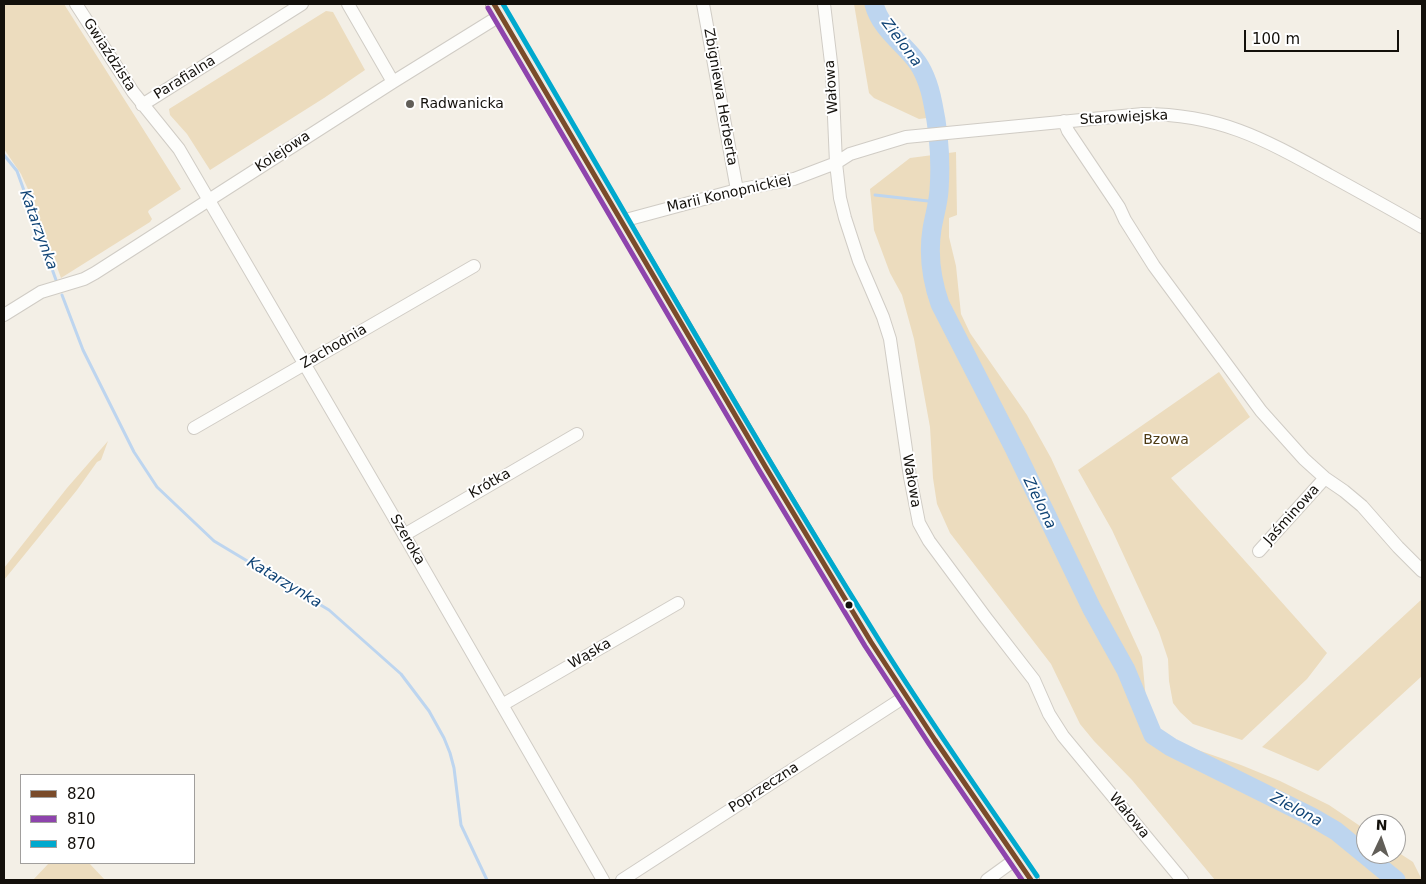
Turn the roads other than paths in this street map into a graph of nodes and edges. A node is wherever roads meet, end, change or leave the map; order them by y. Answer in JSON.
{"nodes":[{"id":1,"x":76,"y":4,"type":"edge"},
{"id":2,"x":302,"y":4,"type":"edge"},
{"id":3,"x":348,"y":4,"type":"edge"},
{"id":4,"x":703,"y":4,"type":"edge"},
{"id":5,"x":824,"y":4,"type":"edge"},
{"id":6,"x":497,"y":7,"type":"edge"},
{"id":7,"x":393,"y":82,"type":"junction"},
{"id":8,"x":142,"y":105,"type":"junction"},
{"id":9,"x":1064,"y":122,"type":"junction"},
{"id":10,"x":836,"y":163,"type":"junction"},
{"id":11,"x":737,"y":190,"type":"junction"},
{"id":12,"x":209,"y":200,"type":"junction"},
{"id":13,"x":622,"y":221,"type":"junction"},
{"id":14,"x":1422,"y":227,"type":"edge"},
{"id":15,"x":474,"y":266,"type":"dead end"},
{"id":16,"x":4,"y":315,"type":"edge"},
{"id":17,"x":304,"y":364,"type":"junction"},
{"id":18,"x":194,"y":428,"type":"dead end"},
{"id":19,"x":577,"y":434,"type":"dead end"},
{"id":20,"x":1325,"y":478,"type":"junction"},
{"id":21,"x":404,"y":535,"type":"junction"},
{"id":22,"x":1259,"y":551,"type":"dead end"},
{"id":23,"x":1422,"y":571,"type":"edge"},
{"id":24,"x":678,"y":603,"type":"dead end"},
{"id":25,"x":906,"y":696,"type":"junction"},
{"id":26,"x":502,"y":705,"type":"junction"},
{"id":27,"x":1016,"y":859,"type":"junction"},
{"id":28,"x":603,"y":880,"type":"edge"},
{"id":29,"x":622,"y":880,"type":"edge"},
{"id":30,"x":987,"y":880,"type":"edge"},
{"id":31,"x":1031,"y":880,"type":"edge"},
{"id":32,"x":1182,"y":880,"type":"edge"}],
"edges":[{"from":1,"to":8,"type":"street","name":"Gwiaździsta"},
{"from":2,"to":8,"type":"street","name":"Parafialna"},
{"from":3,"to":7,"type":"street"},
{"from":4,"to":11,"type":"street","name":"Zbigniewa Herberta"},
{"from":5,"to":10,"type":"street","name":"Wałowa"},
{"from":6,"to":7,"type":"street","name":"Kolejowa"},
{"from":6,"to":13,"type":"main road"},
{"from":7,"to":12,"type":"street","name":"Kolejowa"},
{"from":8,"to":12,"type":"street","name":"Parafialna"},
{"from":9,"to":10,"type":"street","name":"Starowiejska"},
{"from":9,"to":14,"type":"street","name":"Starowiejska"},
{"from":9,"to":20,"type":"street"},
{"from":10,"to":11,"type":"street","name":"Marii Konopnickiej"},
{"from":10,"to":32,"type":"street","name":"Wałowa"},
{"from":11,"to":13,"type":"street","name":"Marii Konopnickiej"},
{"from":12,"to":16,"type":"street","name":"Kolejowa"},
{"from":12,"to":17,"type":"street","name":"Szeroka"},
{"from":13,"to":25,"type":"main road"},
{"from":15,"to":17,"type":"street","name":"Zachodnia"},
{"from":17,"to":18,"type":"street","name":"Zachodnia"},
{"from":17,"to":21,"type":"street","name":"Szeroka"},
{"from":19,"to":21,"type":"street","name":"Krótka"},
{"from":20,"to":22,"type":"street","name":"Jaśminowa"},
{"from":20,"to":23,"type":"street"},
{"from":21,"to":26,"type":"street","name":"Szeroka"},
{"from":24,"to":26,"type":"street","name":"Wąska"},
{"from":25,"to":27,"type":"main road"},
{"from":25,"to":29,"type":"street","name":"Poprzeczna"},
{"from":26,"to":28,"type":"street","name":"Szeroka"},
{"from":27,"to":30,"type":"street"},
{"from":27,"to":31,"type":"main road"}]}
